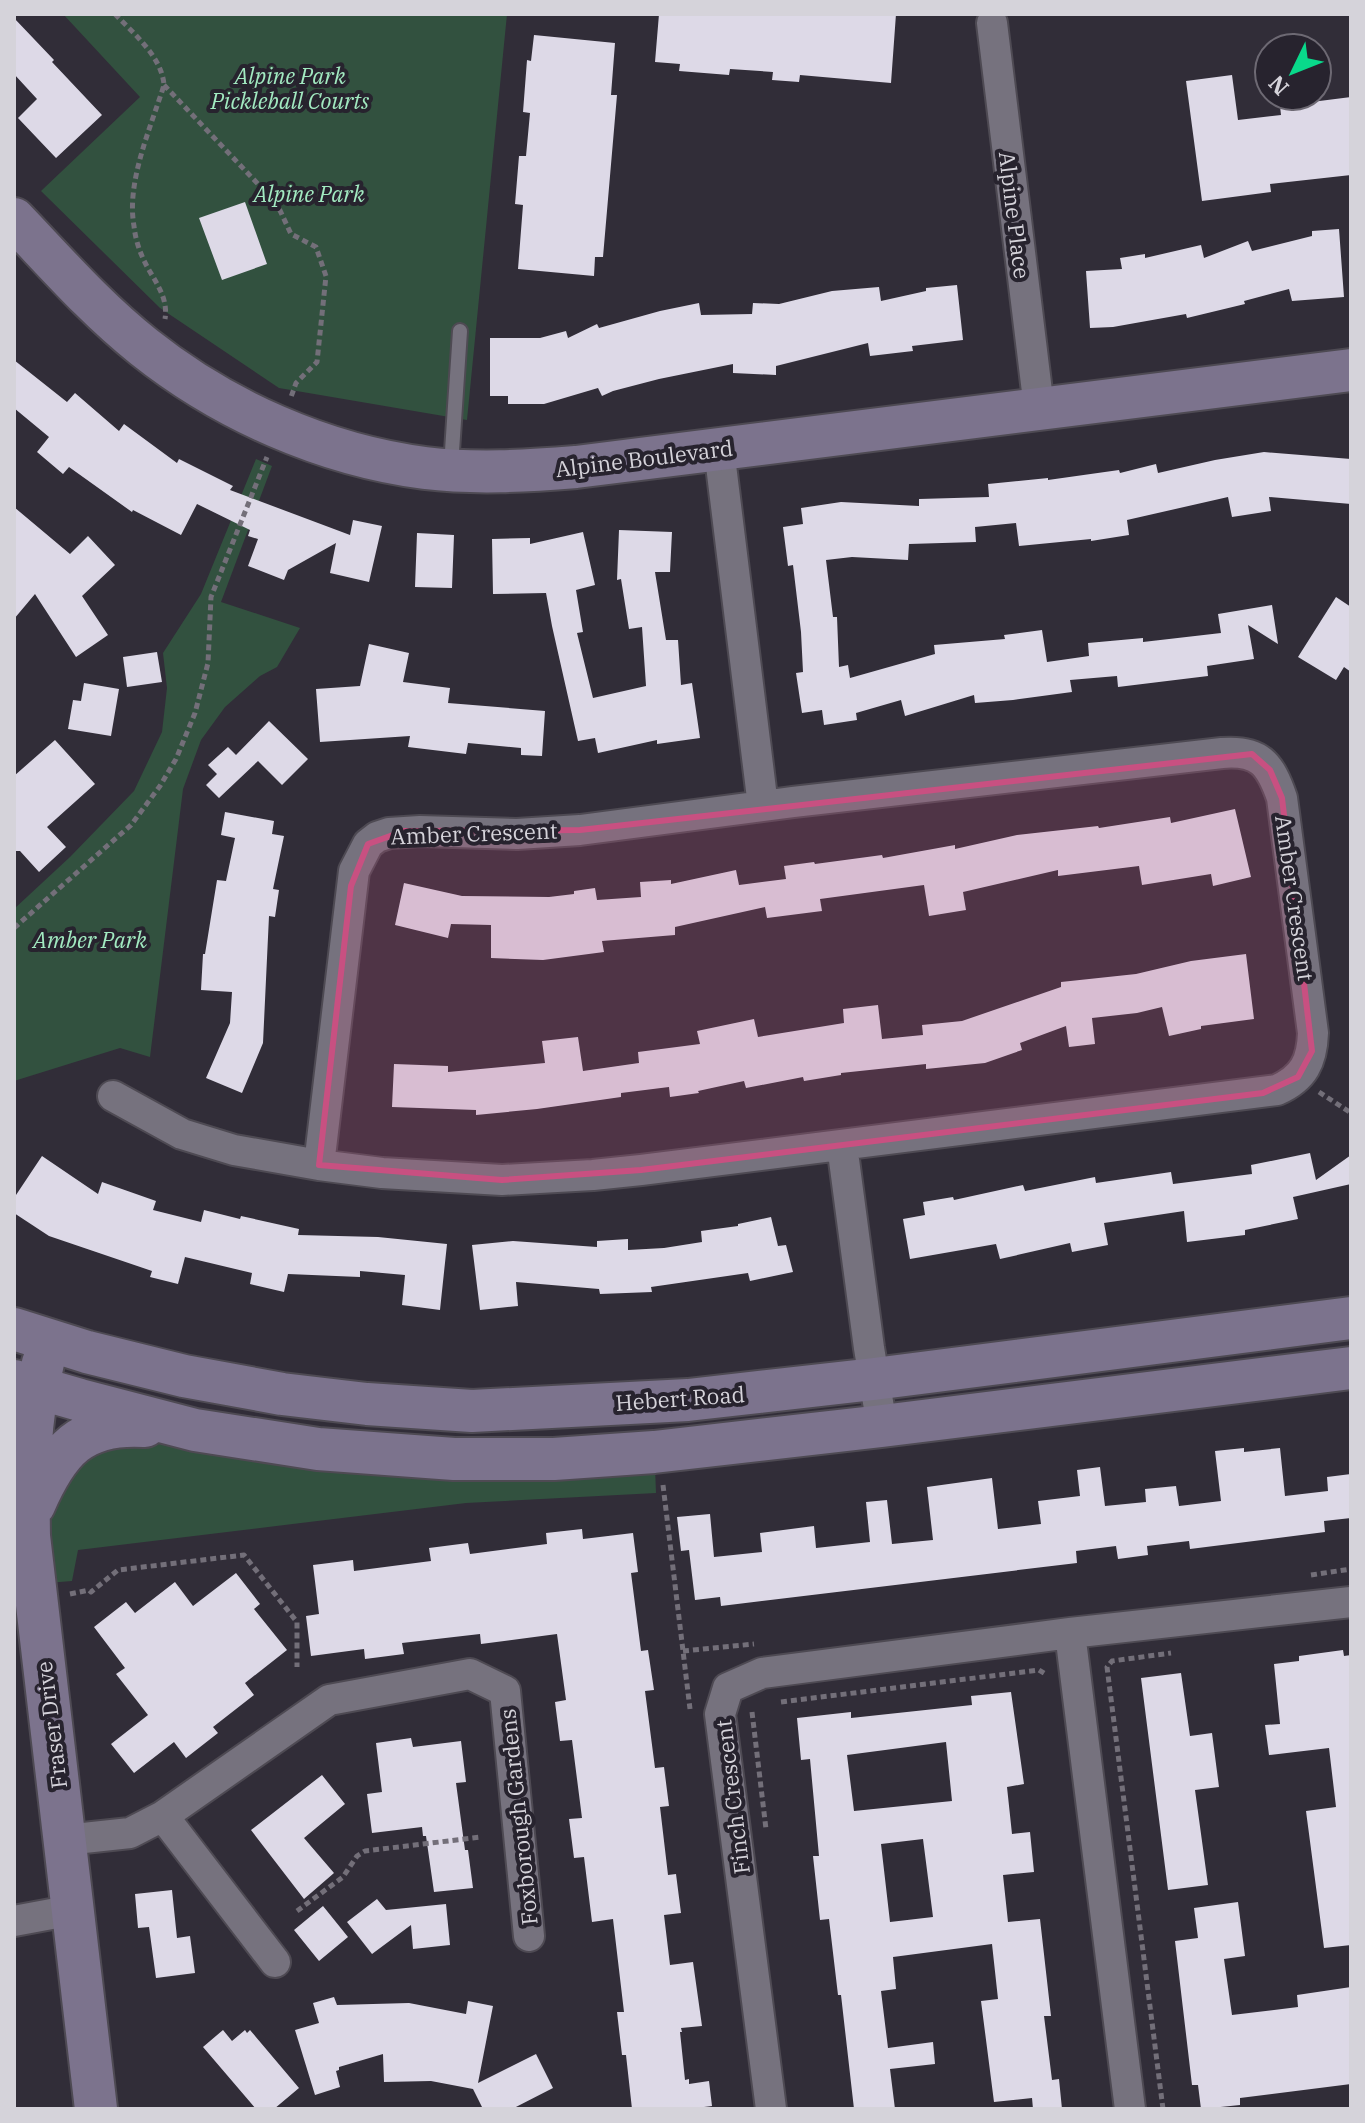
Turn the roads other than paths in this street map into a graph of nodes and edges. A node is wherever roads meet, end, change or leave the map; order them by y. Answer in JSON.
{"nodes":[{"id":1,"x":992,"y":23,"type":"dead end"},
{"id":2,"x":14,"y":219,"type":"edge"},
{"id":3,"x":460,"y":331,"type":"dead end"},
{"id":4,"x":1351,"y":370,"type":"edge"},
{"id":5,"x":1039,"y":408,"type":"junction"},
{"id":6,"x":719,"y":449,"type":"junction"},
{"id":7,"x":451,"y":470,"type":"junction"},
{"id":8,"x":763,"y":806,"type":"junction"},
{"id":9,"x":113,"y":1096,"type":"dead end"},
{"id":10,"x":842,"y":1145,"type":"junction"},
{"id":11,"x":319,"y":1165,"type":"junction"},
{"id":12,"x":1351,"y":1318,"type":"edge"},
{"id":13,"x":31,"y":1335,"type":"edge"},
{"id":14,"x":1351,"y":1368,"type":"edge"},
{"id":15,"x":874,"y":1379,"type":"junction"},
{"id":16,"x":25,"y":1385,"type":"edge"},
{"id":17,"x":882,"y":1426,"type":"junction"},
{"id":18,"x":195,"y":1430,"type":"junction"},
{"id":19,"x":30,"y":1556,"type":"edge"},
{"id":20,"x":1351,"y":1602,"type":"edge"},
{"id":21,"x":1070,"y":1633,"type":"junction"},
{"id":22,"x":163,"y":1816,"type":"junction"},
{"id":23,"x":65,"y":1840,"type":"junction"},
{"id":24,"x":73,"y":1910,"type":"junction"},
{"id":25,"x":14,"y":1921,"type":"edge"},
{"id":26,"x":529,"y":1936,"type":"dead end"},
{"id":27,"x":275,"y":1962,"type":"dead end"},
{"id":28,"x":96,"y":2109,"type":"edge"},
{"id":29,"x":771,"y":2109,"type":"edge"},
{"id":30,"x":1130,"y":2109,"type":"edge"}],
"edges":[{"from":1,"to":5,"type":"street","name":"Alpine Place"},
{"from":2,"to":7,"type":"main road","name":"Alpine Boulevard"},
{"from":3,"to":7,"type":"lane"},
{"from":4,"to":5,"type":"main road","name":"Alpine Boulevard"},
{"from":5,"to":6,"type":"main road","name":"Alpine Boulevard"},
{"from":6,"to":7,"type":"main road","name":"Alpine Boulevard"},
{"from":6,"to":8,"type":"street"},
{"from":8,"to":10,"type":"street","name":"Amber Crescent"},
{"from":8,"to":11,"type":"street","name":"Amber Crescent"},
{"from":9,"to":11,"type":"street"},
{"from":10,"to":11,"type":"street"},
{"from":10,"to":15,"type":"street"},
{"from":12,"to":15,"type":"main road","name":"Hebert Road"},
{"from":13,"to":15,"type":"main road","name":"Hebert Road"},
{"from":13,"to":16,"type":"main road","name":"Fraser Drive"},
{"from":14,"to":17,"type":"main road"},
{"from":15,"to":17,"type":"street"},
{"from":16,"to":18,"type":"main road"},
{"from":16,"to":19,"type":"main road","name":"Fraser Drive"},
{"from":17,"to":18,"type":"main road"},
{"from":18,"to":19,"type":"main road"},
{"from":19,"to":23,"type":"main road","name":"Fraser Drive"},
{"from":20,"to":21,"type":"street","name":"Finch Crescent"},
{"from":21,"to":29,"type":"street","name":"Finch Crescent"},
{"from":21,"to":30,"type":"street"},
{"from":22,"to":23,"type":"street"},
{"from":22,"to":26,"type":"street","name":"Foxborough Gardens"},
{"from":22,"to":27,"type":"street"},
{"from":23,"to":24,"type":"main road","name":"Fraser Drive"},
{"from":24,"to":25,"type":"street"},
{"from":24,"to":28,"type":"main road","name":"Fraser Drive"}]}
